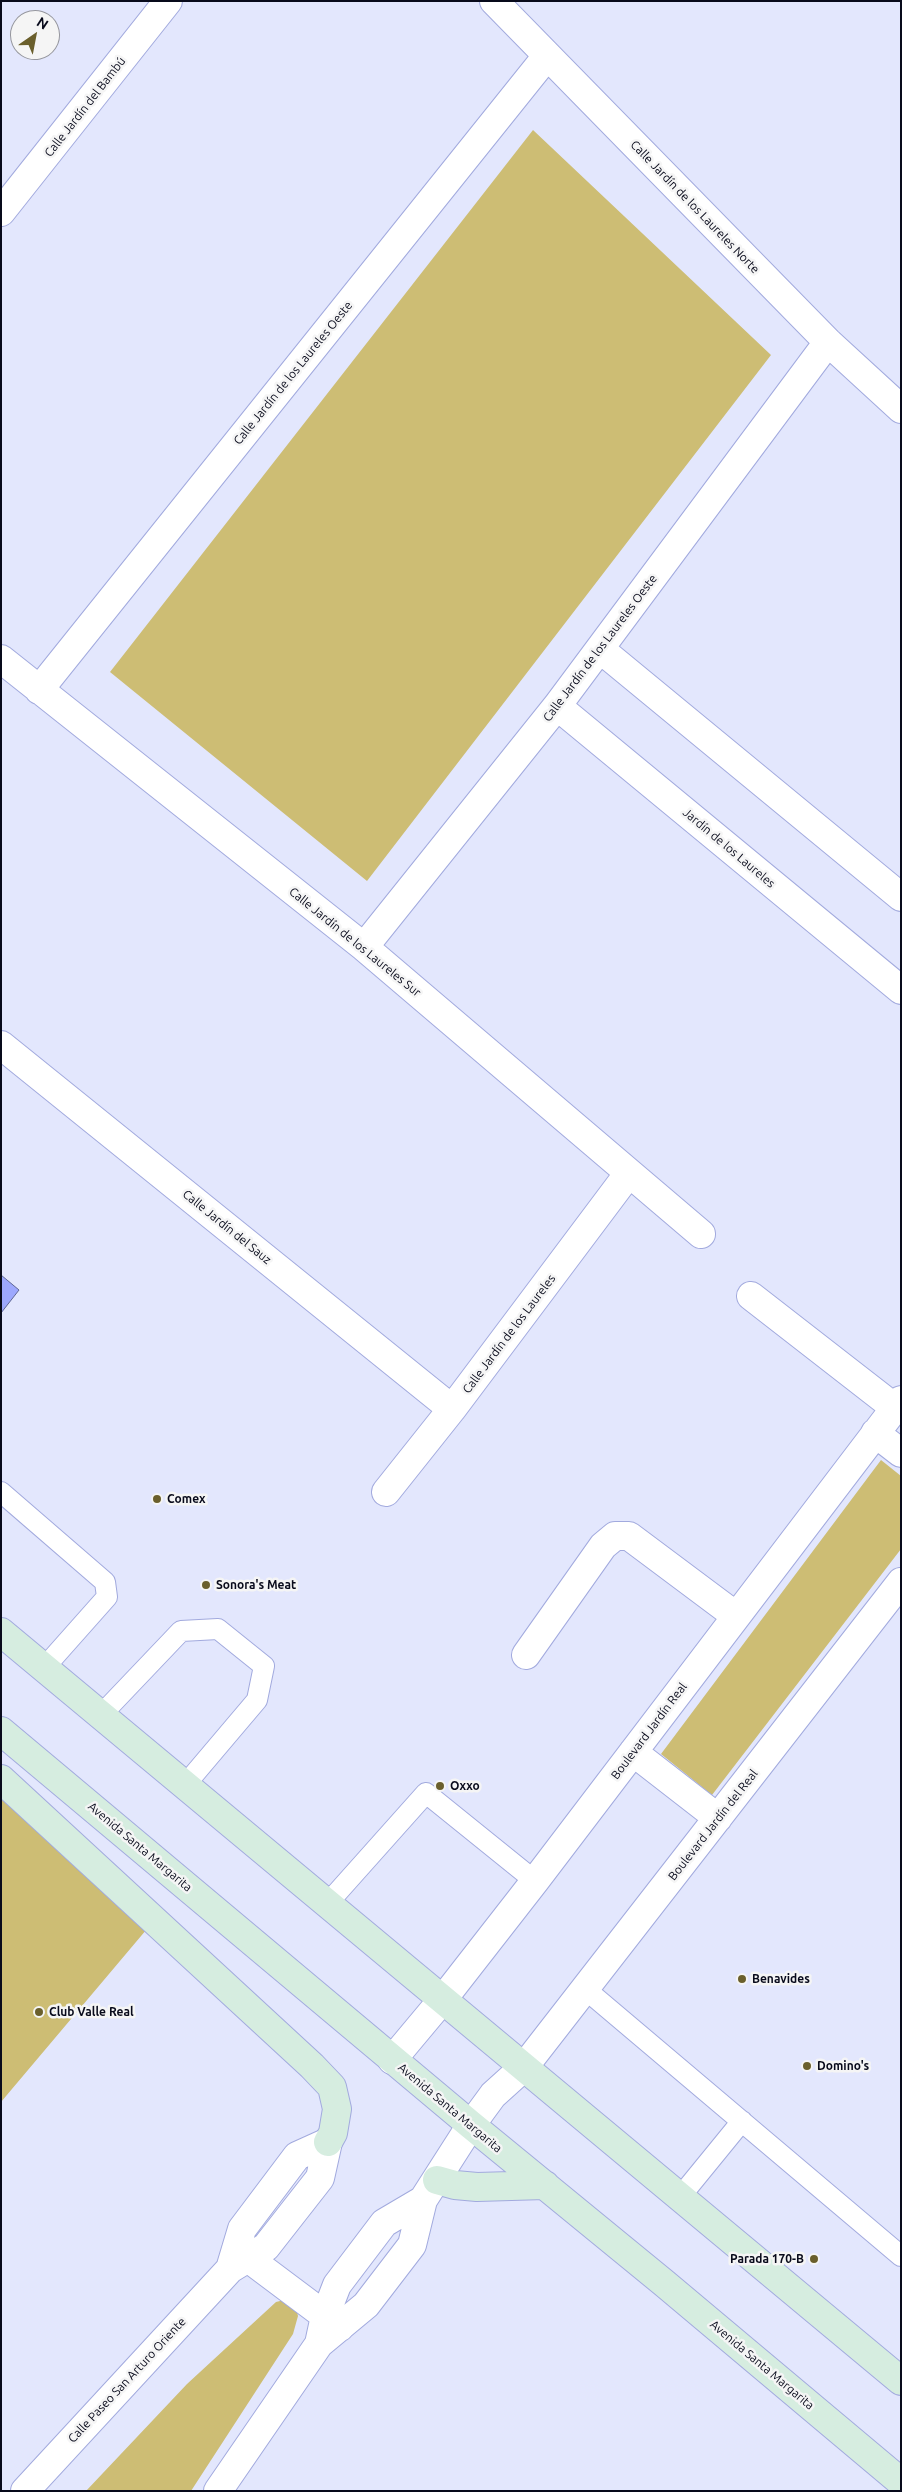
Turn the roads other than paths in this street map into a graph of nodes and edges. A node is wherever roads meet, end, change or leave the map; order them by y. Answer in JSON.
{"nodes":[{"id":1,"x":168,"y":1,"type":"edge"},
{"id":2,"x":494,"y":1,"type":"edge"},
{"id":3,"x":547,"y":56,"type":"junction"},
{"id":4,"x":1,"y":212,"type":"edge"},
{"id":5,"x":828,"y":342,"type":"junction"},
{"id":6,"x":901,"y":409,"type":"edge"},
{"id":7,"x":600,"y":649,"type":"junction"},
{"id":8,"x":1,"y":659,"type":"edge"},
{"id":9,"x":39,"y":690,"type":"junction"},
{"id":10,"x":557,"y":706,"type":"junction"},
{"id":11,"x":901,"y":898,"type":"edge"},
{"id":12,"x":364,"y":948,"type":"junction"},
{"id":13,"x":901,"y":990,"type":"edge"},
{"id":14,"x":1,"y":1045,"type":"edge"},
{"id":15,"x":629,"y":1173,"type":"junction"},
{"id":16,"x":701,"y":1234,"type":"dead end"},
{"id":17,"x":751,"y":1296,"type":"dead end"},
{"id":18,"x":898,"y":1404,"type":"edge"},
{"id":19,"x":452,"y":1409,"type":"junction"},
{"id":20,"x":875,"y":1433,"type":"junction"},
{"id":21,"x":901,"y":1453,"type":"edge"},
{"id":22,"x":1,"y":1492,"type":"edge"},
{"id":23,"x":386,"y":1492,"type":"dead end"},
{"id":24,"x":901,"y":1582,"type":"edge"},
{"id":25,"x":736,"y":1616,"type":"junction"},
{"id":26,"x":1,"y":1632,"type":"edge"},
{"id":27,"x":1,"y":1653,"type":"edge"},
{"id":28,"x":526,"y":1655,"type":"dead end"},
{"id":29,"x":44,"y":1668,"type":"junction"},
{"id":30,"x":101,"y":1715,"type":"junction"},
{"id":31,"x":1,"y":1731,"type":"edge"},
{"id":32,"x":633,"y":1752,"type":"junction"},
{"id":33,"x":1,"y":1780,"type":"edge"},
{"id":34,"x":185,"y":1785,"type":"junction"},
{"id":35,"x":718,"y":1818,"type":"junction"},
{"id":36,"x":535,"y":1880,"type":"junction"},
{"id":37,"x":327,"y":1904,"type":"junction"},
{"id":38,"x":584,"y":1988,"type":"junction"},
{"id":39,"x":443,"y":1999,"type":"junction"},
{"id":40,"x":392,"y":2060,"type":"junction"},
{"id":41,"x":524,"y":2067,"type":"junction"},
{"id":42,"x":742,"y":2121,"type":"junction"},
{"id":43,"x":471,"y":2126,"type":"junction"},
{"id":44,"x":328,"y":2142,"type":"joint"},
{"id":45,"x":544,"y":2185,"type":"junction"},
{"id":46,"x":430,"y":2190,"type":"junction"},
{"id":47,"x":680,"y":2197,"type":"junction"},
{"id":48,"x":901,"y":2256,"type":"edge"},
{"id":49,"x":238,"y":2259,"type":"junction"},
{"id":50,"x":333,"y":2322,"type":"junction"},
{"id":51,"x":901,"y":2381,"type":"edge"},
{"id":52,"x":859,"y":2446,"type":"junction"},
{"id":53,"x":901,"y":2468,"type":"edge"},
{"id":54,"x":901,"y":2482,"type":"edge"},
{"id":55,"x":25,"y":2491,"type":"edge"},
{"id":56,"x":218,"y":2491,"type":"edge"}],
"edges":[{"from":1,"to":4,"type":"street","name":"Calle Jardín del Bambú"},
{"from":2,"to":3,"type":"street","name":"Calle Jardín de los Laureles Norte"},
{"from":3,"to":5,"type":"street","name":"Calle Jardín de los Laureles Norte"},
{"from":3,"to":9,"type":"street","name":"Calle Jardín de los Laureles Oeste"},
{"from":5,"to":6,"type":"street","name":"Calle Jardín de los Laureles Norte"},
{"from":5,"to":7,"type":"street","name":"Calle Jardín de los Laureles Oeste"},
{"from":7,"to":10,"type":"street","name":"Calle Jardín de los Laureles Oeste"},
{"from":7,"to":11,"type":"street"},
{"from":8,"to":9,"type":"street","name":"Calle Jardín de los Laureles Sur"},
{"from":9,"to":12,"type":"street","name":"Calle Jardín de los Laureles Sur"},
{"from":10,"to":12,"type":"street","name":"Calle Jardín de los Laureles Oeste"},
{"from":10,"to":13,"type":"street","name":"Jardín de los Laureles"},
{"from":12,"to":15,"type":"street","name":"Calle Jardín de los Laureles Sur"},
{"from":14,"to":19,"type":"street","name":"Calle Jardín del Sauz"},
{"from":15,"to":16,"type":"street","name":"Calle Jardín de los Laureles Sur"},
{"from":15,"to":19,"type":"street","name":"Calle Jardín de los Laureles"},
{"from":17,"to":18,"type":"street"},
{"from":18,"to":20,"type":"street","name":"Boulevard Jardín Real"},
{"from":19,"to":23,"type":"street","name":"Calle Jardín de los Laureles"},
{"from":20,"to":21,"type":"street"},
{"from":20,"to":25,"type":"street","name":"Boulevard Jardín Real"},
{"from":22,"to":29,"type":"lane"},
{"from":24,"to":35,"type":"street","name":"Boulevard Jardín del Real"},
{"from":25,"to":28,"type":"street"},
{"from":25,"to":32,"type":"street","name":"Boulevard Jardín Real"},
{"from":26,"to":29,"type":"main road"},
{"from":27,"to":29,"type":"main road"},
{"from":29,"to":30,"type":"main road"},
{"from":30,"to":34,"type":"main road"},
{"from":30,"to":34,"type":"lane"},
{"from":31,"to":40,"type":"main road","name":"Avenida Santa Margarita"},
{"from":32,"to":35,"type":"street"},
{"from":32,"to":36,"type":"street","name":"Boulevard Jardín Real"},
{"from":33,"to":44,"type":"main road"},
{"from":34,"to":37,"type":"main road"},
{"from":35,"to":38,"type":"street","name":"Boulevard Jardín del Real"},
{"from":36,"to":37,"type":"lane"},
{"from":36,"to":39,"type":"street","name":"Boulevard Jardín Real"},
{"from":37,"to":39,"type":"main road"},
{"from":38,"to":41,"type":"street","name":"Boulevard Jardín del Real"},
{"from":38,"to":42,"type":"lane"},
{"from":39,"to":40,"type":"street","name":"Boulevard Jardín Real"},
{"from":39,"to":41,"type":"main road"},
{"from":40,"to":43,"type":"main road","name":"Avenida Santa Margarita"},
{"from":41,"to":43,"type":"street"},
{"from":41,"to":47,"type":"main road"},
{"from":42,"to":47,"type":"lane"},
{"from":42,"to":48,"type":"lane"},
{"from":43,"to":45,"type":"main road","name":"Avenida Santa Margarita"},
{"from":43,"to":46,"type":"street"},
{"from":44,"to":49,"type":"street","name":"Calle Paseo San Arturo Oriente"},
{"from":45,"to":46,"type":"main road"},
{"from":45,"to":52,"type":"main road","name":"Avenida Santa Margarita"},
{"from":46,"to":50,"type":"street"},
{"from":46,"to":50,"type":"street"},
{"from":47,"to":51,"type":"main road"},
{"from":49,"to":50,"type":"street"},
{"from":49,"to":55,"type":"street","name":"Calle Paseo San Arturo Oriente"},
{"from":50,"to":56,"type":"street"},
{"from":52,"to":53,"type":"main road"},
{"from":52,"to":54,"type":"main road","name":"Avenida Santa Margarita"}]}
